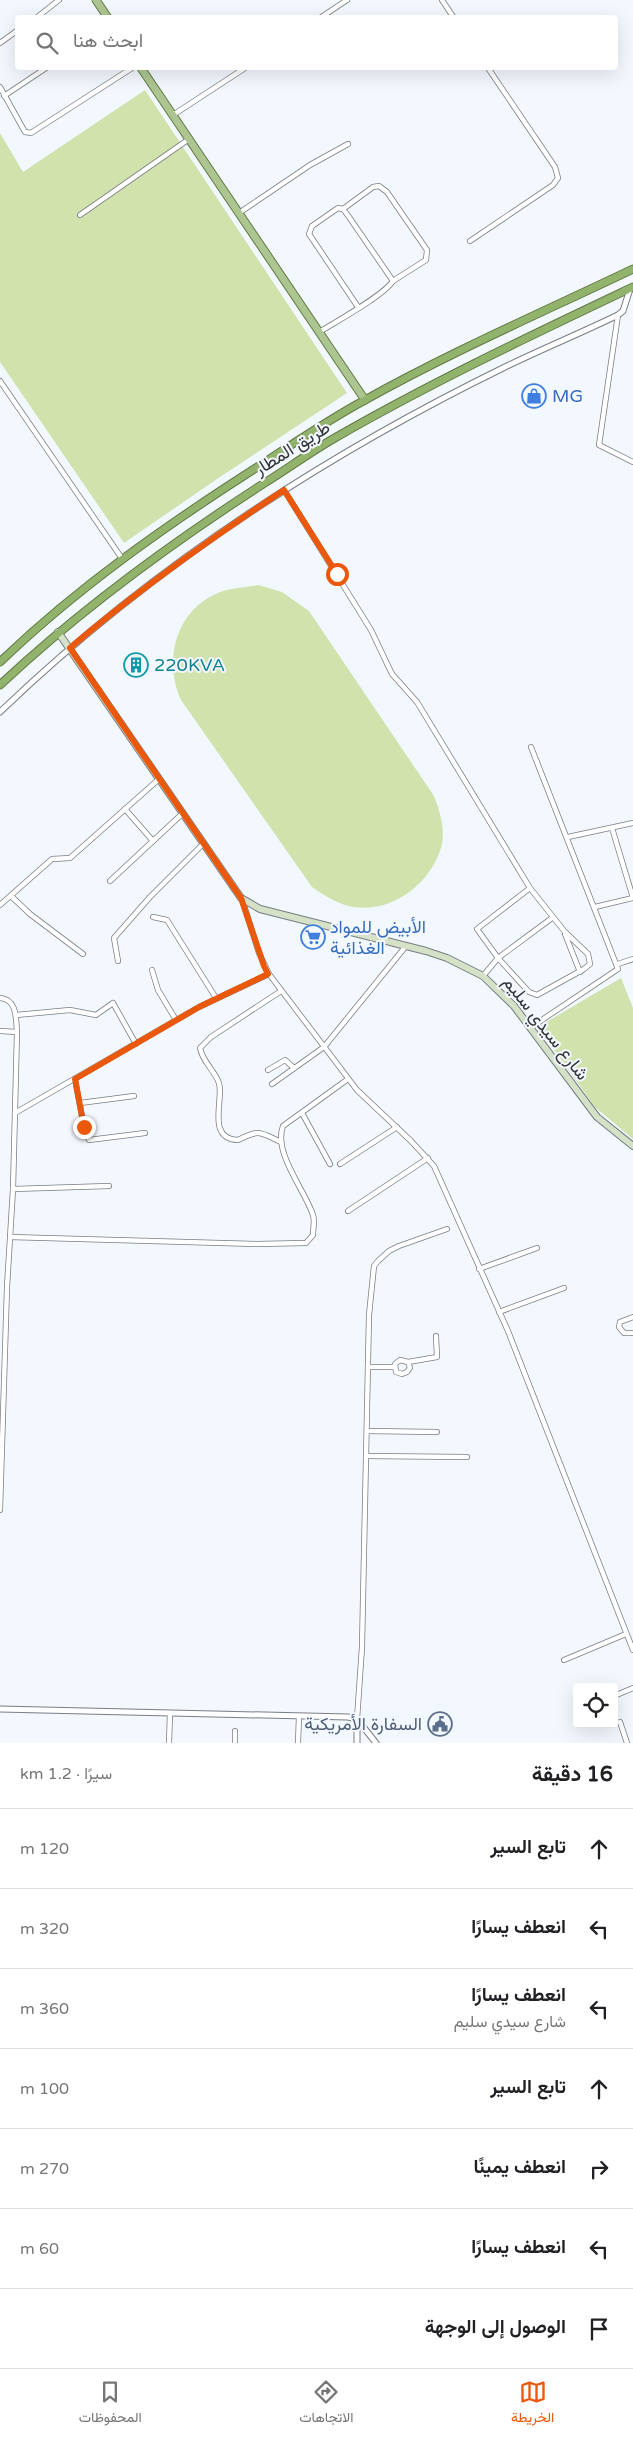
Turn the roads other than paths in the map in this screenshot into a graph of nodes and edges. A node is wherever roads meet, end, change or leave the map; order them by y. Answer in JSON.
{"nodes":[{"id":1,"x":60,"y":0,"type":"edge"},
{"id":2,"x":96,"y":0,"type":"edge"},
{"id":3,"x":346,"y":0,"type":"edge"},
{"id":4,"x":442,"y":0,"type":"edge"},
{"id":5,"x":40,"y":15,"type":"edge"},
{"id":6,"x":106,"y":15,"type":"edge"},
{"id":7,"x":324,"y":15,"type":"edge"},
{"id":8,"x":452,"y":15,"type":"edge"},
{"id":9,"x":15,"y":32,"type":"edge"},
{"id":10,"x":0,"y":42,"type":"edge"},
{"id":11,"x":43,"y":70,"type":"edge"},
{"id":12,"x":129,"y":70,"type":"edge"},
{"id":13,"x":143,"y":70,"type":"edge"},
{"id":14,"x":242,"y":70,"type":"edge"},
{"id":15,"x":489,"y":70,"type":"edge"},
{"id":16,"x":0,"y":87,"type":"edge"},
{"id":17,"x":4,"y":96,"type":"junction"},
{"id":18,"x":173,"y":115,"type":"junction"},
{"id":19,"x":189,"y":139,"type":"junction"},
{"id":20,"x":348,"y":144,"type":"dead end"},
{"id":21,"x":343,"y":209,"type":"junction"},
{"id":22,"x":239,"y":213,"type":"junction"},
{"id":23,"x":80,"y":215,"type":"dead end"},
{"id":24,"x":470,"y":241,"type":"dead end"},
{"id":25,"x":633,"y":269,"type":"edge"},
{"id":26,"x":393,"y":281,"type":"junction"},
{"id":27,"x":632,"y":288,"type":"edge"},
{"id":28,"x":358,"y":307,"type":"junction"},
{"id":29,"x":618,"y":315,"type":"junction"},
{"id":30,"x":321,"y":331,"type":"junction"},
{"id":31,"x":0,"y":381,"type":"edge"},
{"id":32,"x":365,"y":400,"type":"junction"},
{"id":33,"x":633,"y":462,"type":"edge"},
{"id":34,"x":284,"y":490,"type":"junction"},
{"id":35,"x":123,"y":560,"type":"junction"},
{"id":36,"x":58,"y":632,"type":"junction"},
{"id":37,"x":70,"y":648,"type":"junction"},
{"id":38,"x":0,"y":662,"type":"edge"},
{"id":39,"x":0,"y":686,"type":"edge"},
{"id":40,"x":0,"y":712,"type":"edge"},
{"id":41,"x":531,"y":746,"type":"dead end"},
{"id":42,"x":158,"y":779,"type":"junction"},
{"id":43,"x":126,"y":809,"type":"junction"},
{"id":44,"x":182,"y":814,"type":"junction"},
{"id":45,"x":633,"y":823,"type":"edge"},
{"id":46,"x":612,"y":828,"type":"junction"},
{"id":47,"x":568,"y":837,"type":"junction"},
{"id":48,"x":153,"y":840,"type":"junction"},
{"id":49,"x":203,"y":844,"type":"junction"},
{"id":50,"x":110,"y":881,"type":"dead end"},
{"id":51,"x":530,"y":888,"type":"junction"},
{"id":52,"x":11,"y":896,"type":"junction"},
{"id":53,"x":241,"y":898,"type":"junction"},
{"id":54,"x":0,"y":905,"type":"edge"},
{"id":55,"x":595,"y":906,"type":"junction"},
{"id":56,"x":153,"y":917,"type":"dead end"},
{"id":57,"x":552,"y":918,"type":"junction"},
{"id":58,"x":565,"y":932,"type":"junction"},
{"id":59,"x":406,"y":946,"type":"junction"},
{"id":60,"x":83,"y":954,"type":"dead end"},
{"id":61,"x":498,"y":958,"type":"junction"},
{"id":62,"x":633,"y":959,"type":"edge"},
{"id":63,"x":118,"y":961,"type":"dead end"},
{"id":64,"x":618,"y":964,"type":"junction"},
{"id":65,"x":152,"y":970,"type":"dead end"},
{"id":66,"x":580,"y":972,"type":"junction"},
{"id":67,"x":268,"y":974,"type":"junction"},
{"id":68,"x":483,"y":976,"type":"junction"},
{"id":69,"x":282,"y":991,"type":"junction"},
{"id":70,"x":0,"y":998,"type":"edge"},
{"id":71,"x":216,"y":998,"type":"junction"},
{"id":72,"x":16,"y":1015,"type":"junction"},
{"id":73,"x":176,"y":1020,"type":"junction"},
{"id":74,"x":530,"y":1028,"type":"junction"},
{"id":75,"x":0,"y":1031,"type":"edge"},
{"id":76,"x":16,"y":1032,"type":"junction"},
{"id":77,"x":136,"y":1044,"type":"junction"},
{"id":78,"x":324,"y":1047,"type":"junction"},
{"id":79,"x":294,"y":1068,"type":"junction"},
{"id":80,"x":268,"y":1070,"type":"dead end"},
{"id":81,"x":75,"y":1079,"type":"junction"},
{"id":82,"x":348,"y":1079,"type":"junction"},
{"id":83,"x":272,"y":1084,"type":"dead end"},
{"id":84,"x":134,"y":1096,"type":"dead end"},
{"id":85,"x":80,"y":1103,"type":"junction"},
{"id":86,"x":302,"y":1113,"type":"junction"},
{"id":87,"x":15,"y":1114,"type":"junction"},
{"id":88,"x":397,"y":1127,"type":"junction"},
{"id":89,"x":145,"y":1133,"type":"dead end"},
{"id":90,"x":281,"y":1142,"type":"junction"},
{"id":91,"x":633,"y":1146,"type":"edge"},
{"id":92,"x":428,"y":1158,"type":"junction"},
{"id":93,"x":330,"y":1164,"type":"dead end"},
{"id":94,"x":340,"y":1164,"type":"dead end"},
{"id":95,"x":109,"y":1186,"type":"dead end"},
{"id":96,"x":14,"y":1189,"type":"junction"},
{"id":97,"x":348,"y":1211,"type":"dead end"},
{"id":98,"x":447,"y":1229,"type":"dead end"},
{"id":99,"x":10,"y":1237,"type":"junction"},
{"id":100,"x":537,"y":1248,"type":"dead end"},
{"id":101,"x":479,"y":1269,"type":"junction"},
{"id":102,"x":0,"y":1287,"type":"edge"},
{"id":103,"x":7,"y":1288,"type":"junction"},
{"id":104,"x":564,"y":1288,"type":"dead end"},
{"id":105,"x":499,"y":1312,"type":"junction"},
{"id":106,"x":633,"y":1316,"type":"edge"},
{"id":107,"x":633,"y":1333,"type":"edge"},
{"id":108,"x":436,"y":1336,"type":"dead end"},
{"id":109,"x":2,"y":1355,"type":"edge"},
{"id":110,"x":408,"y":1362,"type":"junction"},
{"id":111,"x":368,"y":1367,"type":"junction"},
{"id":112,"x":395,"y":1367,"type":"junction"},
{"id":113,"x":2,"y":1399,"type":"edge"},
{"id":114,"x":367,"y":1431,"type":"junction"},
{"id":115,"x":437,"y":1432,"type":"dead end"},
{"id":116,"x":1,"y":1449,"type":"edge"},
{"id":117,"x":366,"y":1456,"type":"junction"},
{"id":118,"x":467,"y":1457,"type":"dead end"},
{"id":119,"x":0,"y":1510,"type":"edge"},
{"id":120,"x":626,"y":1634,"type":"junction"},
{"id":121,"x":633,"y":1650,"type":"edge"},
{"id":122,"x":564,"y":1660,"type":"dead end"},
{"id":123,"x":633,"y":1688,"type":"edge"},
{"id":124,"x":618,"y":1694,"type":"edge"},
{"id":125,"x":0,"y":1709,"type":"edge"},
{"id":126,"x":170,"y":1713,"type":"junction"},
{"id":127,"x":299,"y":1716,"type":"junction"},
{"id":128,"x":357,"y":1719,"type":"junction"},
{"id":129,"x":620,"y":1722,"type":"dead end"},
{"id":130,"x":235,"y":1731,"type":"dead end"},
{"id":131,"x":169,"y":1743,"type":"edge"},
{"id":132,"x":235,"y":1743,"type":"edge"},
{"id":133,"x":298,"y":1743,"type":"edge"},
{"id":134,"x":356,"y":1743,"type":"edge"},
{"id":135,"x":376,"y":1743,"type":"edge"},
{"id":136,"x":627,"y":1743,"type":"edge"}],
"edges":[{"from":1,"to":5,"type":"street"},
{"from":2,"to":6,"type":"main road"},
{"from":3,"to":7,"type":"street"},
{"from":4,"to":8,"type":"street"},
{"from":9,"to":10,"type":"street"},
{"from":11,"to":17,"type":"street"},
{"from":12,"to":17,"type":"street"},
{"from":13,"to":18,"type":"main road"},
{"from":14,"to":18,"type":"street"},
{"from":15,"to":24,"type":"street"},
{"from":16,"to":17,"type":"street"},
{"from":18,"to":19,"type":"main road"},
{"from":19,"to":22,"type":"main road"},
{"from":19,"to":23,"type":"street"},
{"from":20,"to":22,"type":"street"},
{"from":21,"to":26,"type":"street"},
{"from":21,"to":26,"type":"street"},
{"from":21,"to":28,"type":"street"},
{"from":22,"to":30,"type":"main road"},
{"from":25,"to":32,"type":"highway","name":"طريق المطار"},
{"from":26,"to":28,"type":"street"},
{"from":27,"to":29,"type":"street"},
{"from":27,"to":36,"type":"highway","name":"طريق المطار"},
{"from":28,"to":30,"type":"street"},
{"from":29,"to":33,"type":"street"},
{"from":29,"to":34,"type":"street"},
{"from":30,"to":32,"type":"main road"},
{"from":31,"to":35,"type":"street"},
{"from":32,"to":35,"type":"highway","name":"طريق المطار"},
{"from":34,"to":37,"type":"street"},
{"from":34,"to":51,"type":"street"},
{"from":35,"to":38,"type":"highway","name":"طريق المطار"},
{"from":36,"to":37,"type":"main road","name":"شارع سيدي سليم"},
{"from":36,"to":39,"type":"highway","name":"طريق المطار"},
{"from":37,"to":40,"type":"street"},
{"from":37,"to":42,"type":"main road","name":"شارع سيدي سليم"},
{"from":41,"to":47,"type":"street"},
{"from":42,"to":43,"type":"street"},
{"from":42,"to":44,"type":"main road","name":"شارع سيدي سليم"},
{"from":43,"to":48,"type":"street"},
{"from":43,"to":52,"type":"street"},
{"from":44,"to":48,"type":"street"},
{"from":44,"to":49,"type":"main road","name":"شارع سيدي سليم"},
{"from":45,"to":46,"type":"street"},
{"from":46,"to":47,"type":"street"},
{"from":46,"to":55,"type":"street"},
{"from":47,"to":55,"type":"street"},
{"from":48,"to":50,"type":"street"},
{"from":49,"to":53,"type":"main road","name":"شارع سيدي سليم"},
{"from":49,"to":63,"type":"street"},
{"from":51,"to":57,"type":"street"},
{"from":51,"to":61,"type":"street"},
{"from":52,"to":54,"type":"street"},
{"from":52,"to":60,"type":"street"},
{"from":53,"to":59,"type":"main road","name":"شارع سيدي سليم"},
{"from":53,"to":67,"type":"street"},
{"from":55,"to":64,"type":"street"},
{"from":56,"to":71,"type":"street"},
{"from":57,"to":58,"type":"street"},
{"from":57,"to":61,"type":"street"},
{"from":58,"to":66,"type":"street"},
{"from":58,"to":66,"type":"street"},
{"from":59,"to":68,"type":"main road","name":"شارع سيدي سليم"},
{"from":59,"to":78,"type":"street"},
{"from":61,"to":66,"type":"street"},
{"from":61,"to":68,"type":"street"},
{"from":62,"to":64,"type":"street"},
{"from":64,"to":74,"type":"street"},
{"from":65,"to":73,"type":"street"},
{"from":67,"to":69,"type":"street"},
{"from":67,"to":71,"type":"street"},
{"from":68,"to":74,"type":"main road","name":"شارع سيدي سليم"},
{"from":69,"to":78,"type":"street"},
{"from":69,"to":90,"type":"street"},
{"from":70,"to":72,"type":"street"},
{"from":71,"to":73,"type":"street"},
{"from":72,"to":76,"type":"street"},
{"from":72,"to":77,"type":"street"},
{"from":73,"to":77,"type":"street"},
{"from":74,"to":91,"type":"main road","name":"شارع سيدي سليم"},
{"from":75,"to":76,"type":"street"},
{"from":76,"to":87,"type":"street"},
{"from":77,"to":81,"type":"street"},
{"from":78,"to":79,"type":"street"},
{"from":78,"to":82,"type":"street"},
{"from":79,"to":80,"type":"street"},
{"from":79,"to":83,"type":"street"},
{"from":81,"to":85,"type":"street"},
{"from":81,"to":87,"type":"street"},
{"from":82,"to":86,"type":"street"},
{"from":82,"to":88,"type":"street"},
{"from":84,"to":85,"type":"street"},
{"from":85,"to":89,"type":"street"},
{"from":86,"to":90,"type":"street"},
{"from":86,"to":93,"type":"street"},
{"from":87,"to":96,"type":"street"},
{"from":88,"to":92,"type":"street"},
{"from":88,"to":94,"type":"street"},
{"from":90,"to":99,"type":"street"},
{"from":92,"to":97,"type":"street"},
{"from":92,"to":101,"type":"street"},
{"from":95,"to":96,"type":"street"},
{"from":96,"to":99,"type":"street"},
{"from":98,"to":111,"type":"street"},
{"from":99,"to":103,"type":"street"},
{"from":100,"to":101,"type":"street"},
{"from":101,"to":105,"type":"street"},
{"from":102,"to":103,"type":"street"},
{"from":103,"to":109,"type":"street"},
{"from":104,"to":105,"type":"street"},
{"from":105,"to":120,"type":"street"},
{"from":106,"to":107,"type":"street"},
{"from":108,"to":110,"type":"street"},
{"from":109,"to":113,"type":"street"},
{"from":110,"to":112,"type":"street"},
{"from":110,"to":112,"type":"street"},
{"from":111,"to":112,"type":"street"},
{"from":111,"to":114,"type":"street"},
{"from":113,"to":116,"type":"street"},
{"from":114,"to":115,"type":"street"},
{"from":114,"to":117,"type":"street"},
{"from":116,"to":119,"type":"street"},
{"from":117,"to":118,"type":"street"},
{"from":117,"to":128,"type":"street"},
{"from":120,"to":121,"type":"street"},
{"from":120,"to":122,"type":"street"},
{"from":123,"to":124,"type":"street"},
{"from":125,"to":126,"type":"street"},
{"from":126,"to":127,"type":"street"},
{"from":126,"to":131,"type":"street"},
{"from":127,"to":128,"type":"street"},
{"from":127,"to":133,"type":"street"},
{"from":128,"to":134,"type":"street"},
{"from":128,"to":135,"type":"street"},
{"from":129,"to":136,"type":"street"},
{"from":130,"to":132,"type":"street"}]}
